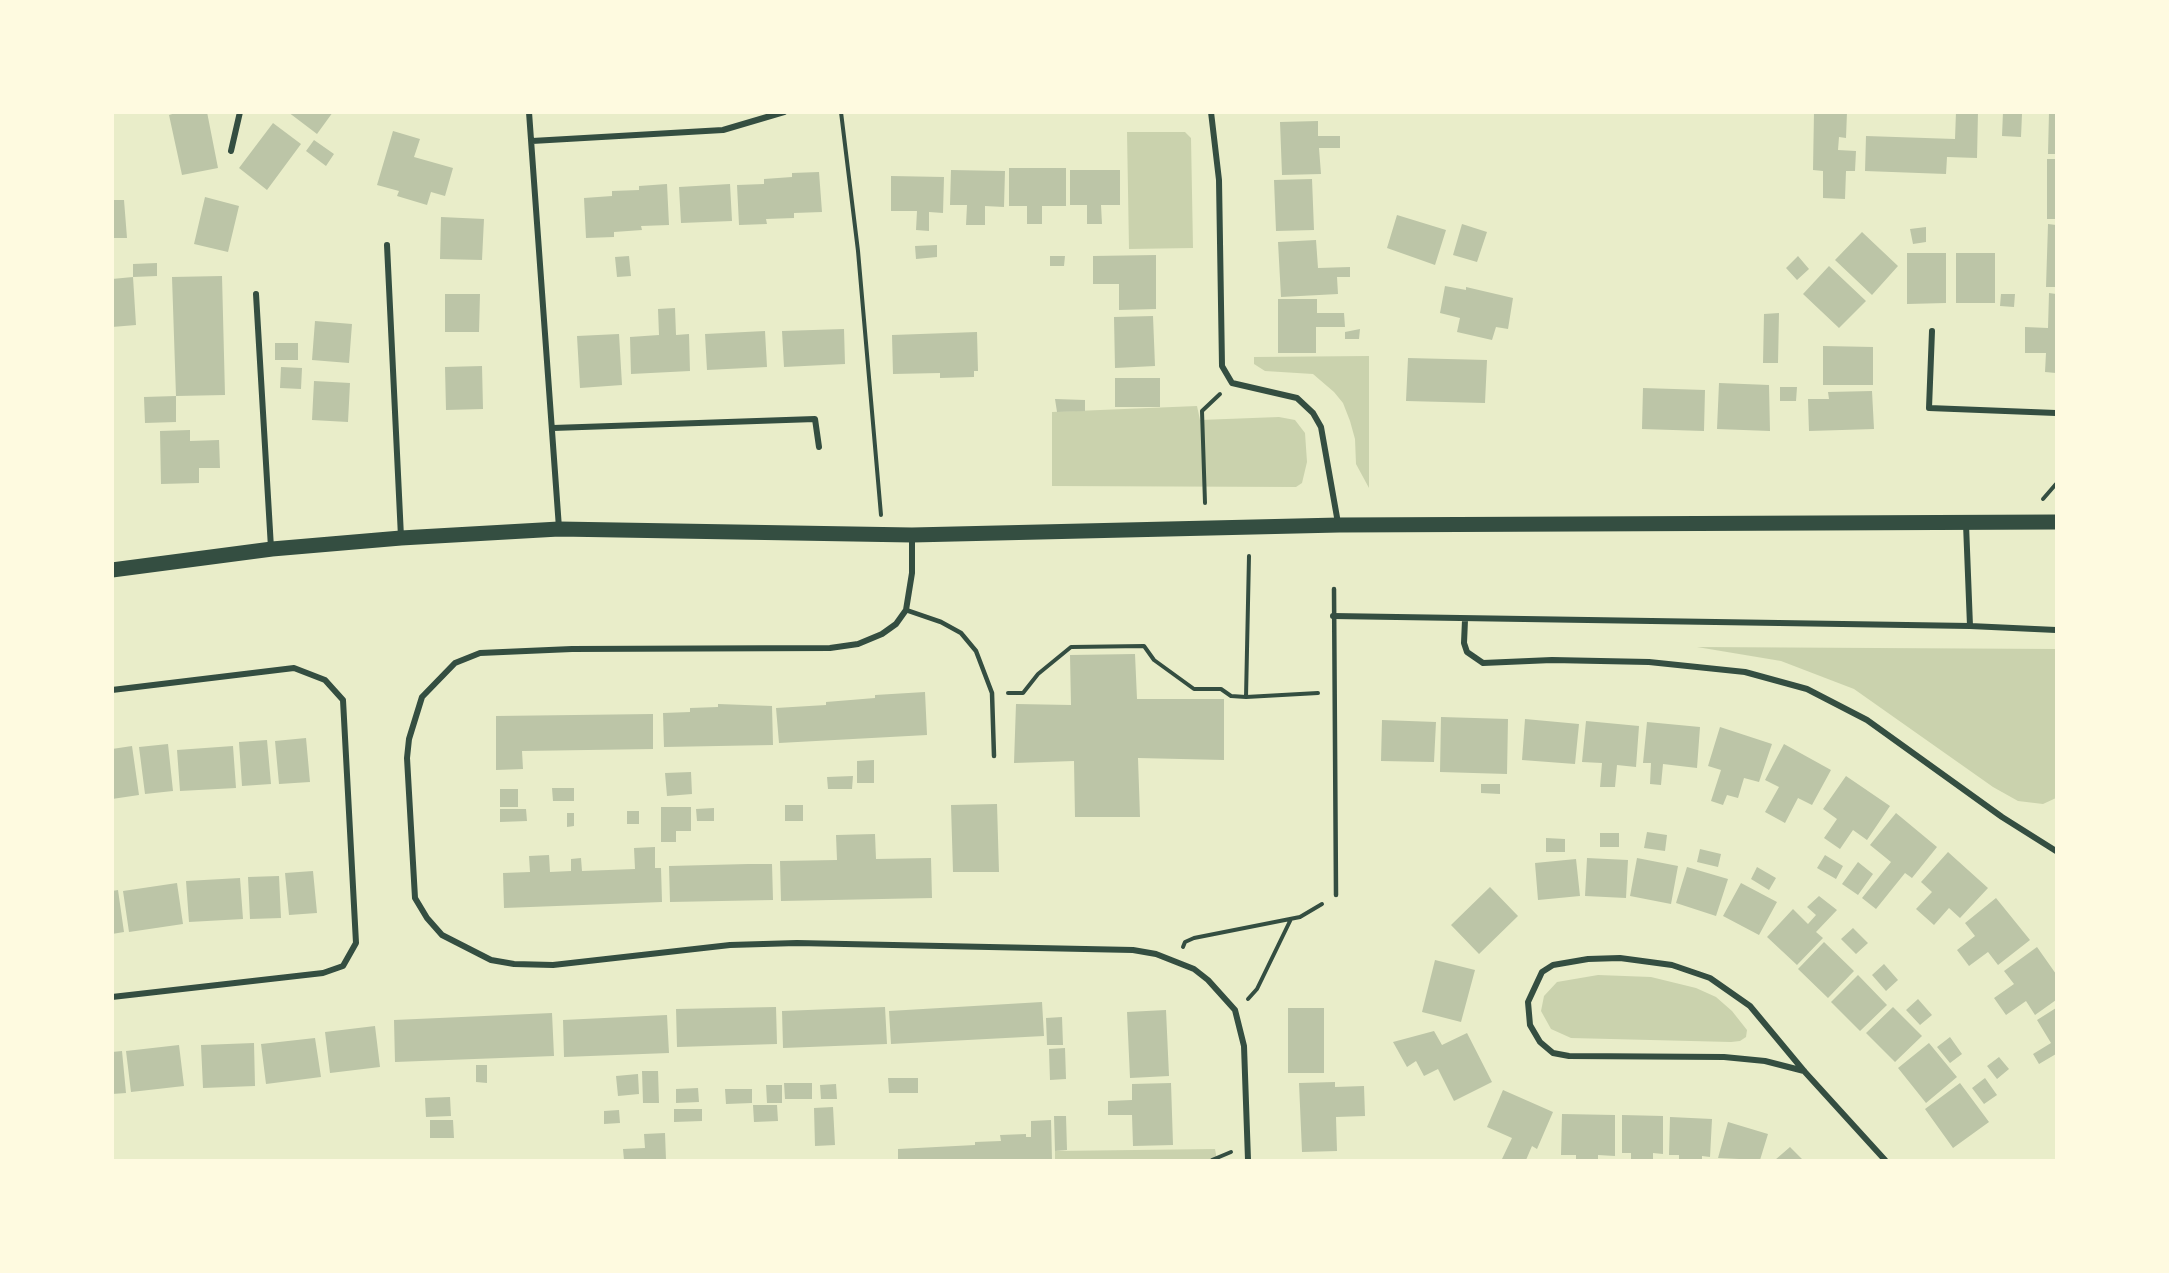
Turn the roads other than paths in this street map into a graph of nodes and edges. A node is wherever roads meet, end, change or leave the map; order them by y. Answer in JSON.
{"nodes":[{"id":1,"x":240,"y":112,"type":"edge"},
{"id":2,"x":529,"y":112,"type":"edge"},
{"id":3,"x":784,"y":112,"type":"edge"},
{"id":4,"x":1211,"y":112,"type":"edge"},
{"id":5,"x":532,"y":141,"type":"junction"},
{"id":6,"x":231,"y":151,"type":"dead end"},
{"id":7,"x":387,"y":245,"type":"dead end"},
{"id":8,"x":256,"y":294,"type":"dead end"},
{"id":9,"x":1932,"y":331,"type":"dead end"},
{"id":10,"x":2056,"y":413,"type":"edge"},
{"id":11,"x":553,"y":428,"type":"junction"},
{"id":12,"x":819,"y":447,"type":"dead end"},
{"id":13,"x":2056,"y":522,"type":"edge"},
{"id":14,"x":1966,"y":524,"type":"junction"},
{"id":15,"x":1339,"y":525,"type":"junction"},
{"id":16,"x":559,"y":529,"type":"junction"},
{"id":17,"x":912,"y":535,"type":"junction"},
{"id":18,"x":401,"y":538,"type":"junction"},
{"id":19,"x":272,"y":549,"type":"junction"},
{"id":20,"x":112,"y":570,"type":"edge"},
{"id":21,"x":1334,"y":589,"type":"dead end"},
{"id":22,"x":906,"y":610,"type":"junction"},
{"id":23,"x":1333,"y":616,"type":"junction"},
{"id":24,"x":1465,"y":620,"type":"junction"},
{"id":25,"x":1970,"y":626,"type":"junction"},
{"id":26,"x":2056,"y":630,"type":"edge"},
{"id":27,"x":112,"y":690,"type":"edge"},
{"id":28,"x":994,"y":756,"type":"dead end"},
{"id":29,"x":2056,"y":851,"type":"edge"},
{"id":30,"x":1336,"y":895,"type":"road end"},
{"id":31,"x":112,"y":997,"type":"edge"},
{"id":32,"x":1804,"y":1071,"type":"junction"},
{"id":33,"x":1248,"y":1161,"type":"edge"},
{"id":34,"x":1885,"y":1161,"type":"edge"}],
"edges":[{"from":1,"to":6,"type":"street"},
{"from":2,"to":5,"type":"street"},
{"from":3,"to":5,"type":"street"},
{"from":4,"to":15,"type":"street"},
{"from":5,"to":11,"type":"street"},
{"from":7,"to":18,"type":"street"},
{"from":8,"to":19,"type":"street"},
{"from":9,"to":10,"type":"street"},
{"from":11,"to":12,"type":"street"},
{"from":11,"to":16,"type":"street"},
{"from":13,"to":14,"type":"main road"},
{"from":14,"to":15,"type":"main road"},
{"from":14,"to":25,"type":"street"},
{"from":15,"to":17,"type":"main road"},
{"from":16,"to":17,"type":"main road"},
{"from":16,"to":18,"type":"main road"},
{"from":17,"to":22,"type":"street"},
{"from":18,"to":19,"type":"main road"},
{"from":19,"to":20,"type":"main road"},
{"from":21,"to":23,"type":"lane"},
{"from":22,"to":28,"type":"lane"},
{"from":22,"to":33,"type":"street"},
{"from":23,"to":24,"type":"street"},
{"from":23,"to":30,"type":"lane"},
{"from":24,"to":25,"type":"street"},
{"from":24,"to":29,"type":"street"},
{"from":25,"to":26,"type":"street"},
{"from":27,"to":31,"type":"street"},
{"from":32,"to":32,"type":"street"},
{"from":32,"to":34,"type":"street"}]}
